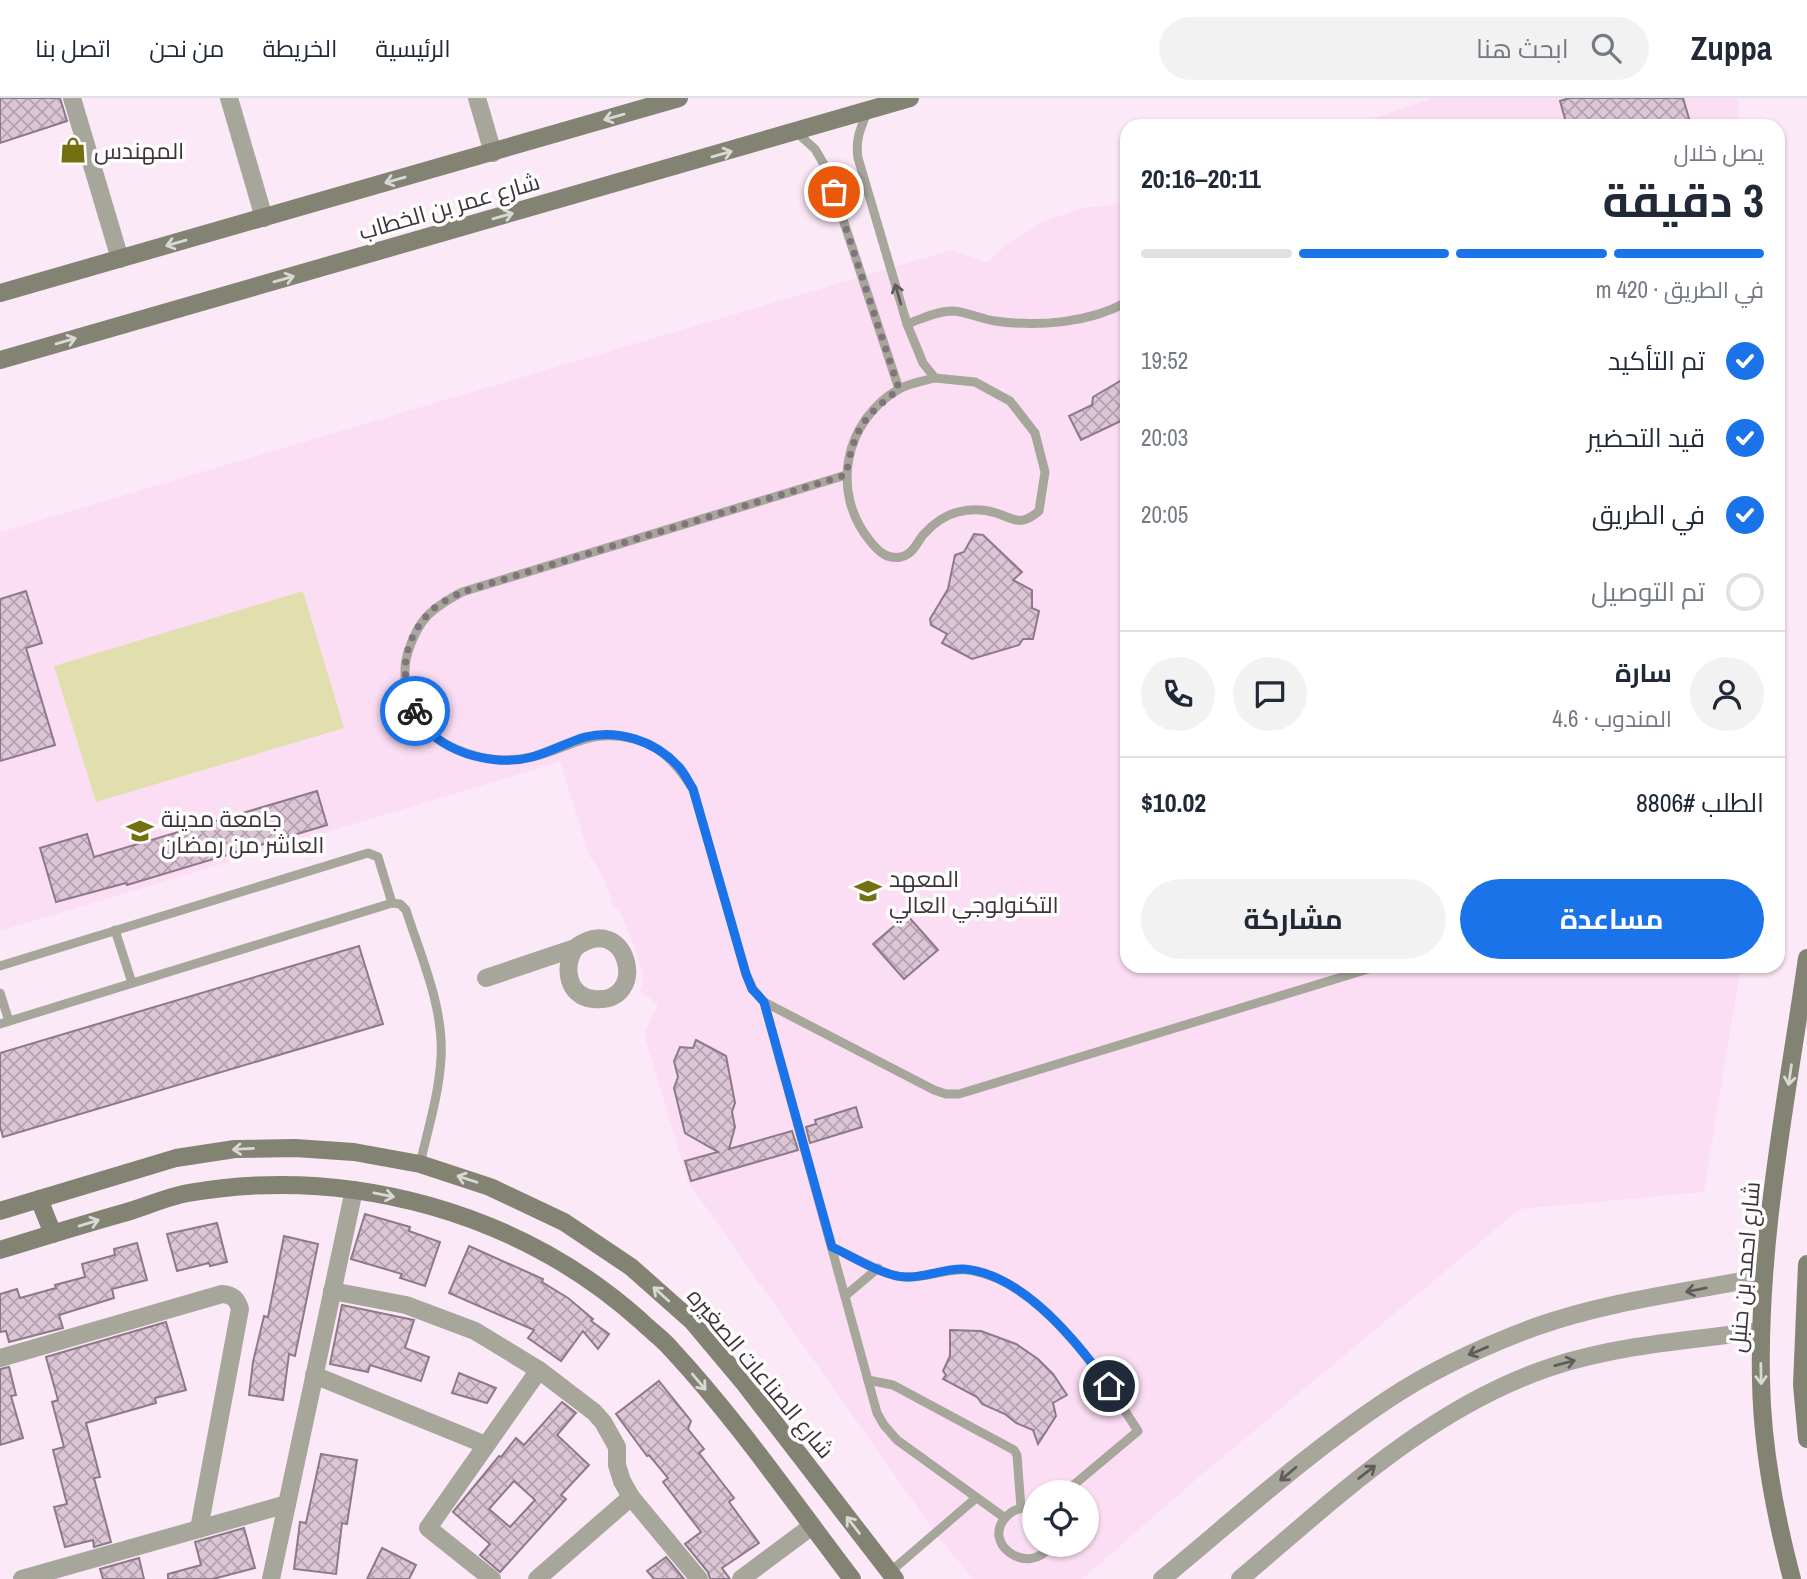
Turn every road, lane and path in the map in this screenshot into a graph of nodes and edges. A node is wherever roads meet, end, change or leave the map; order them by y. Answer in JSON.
{"nodes":[{"id":1,"x":72,"y":98,"type":"edge"},
{"id":2,"x":229,"y":98,"type":"edge"},
{"id":3,"x":477,"y":98,"type":"edge"},
{"id":4,"x":679,"y":98,"type":"edge"},
{"id":5,"x":911,"y":98,"type":"edge"},
{"id":6,"x":868,"y":110,"type":"junction"},
{"id":7,"x":796,"y":132,"type":"junction"},
{"id":8,"x":493,"y":153,"type":"junction"},
{"id":9,"x":264,"y":218,"type":"junction"},
{"id":10,"x":120,"y":259,"type":"junction"},
{"id":11,"x":0,"y":293,"type":"edge"},
{"id":12,"x":1120,"y":306,"type":"edge"},
{"id":13,"x":906,"y":324,"type":"junction"},
{"id":14,"x":0,"y":360,"type":"edge"},
{"id":15,"x":935,"y":379,"type":"junction"},
{"id":16,"x":899,"y":389,"type":"junction"},
{"id":17,"x":846,"y":475,"type":"junction"},
{"id":18,"x":392,"y":903,"type":"junction"},
{"id":19,"x":115,"y":930,"type":"junction"},
{"id":20,"x":575,"y":948,"type":"dead end"},
{"id":21,"x":1807,"y":958,"type":"edge"},
{"id":22,"x":0,"y":967,"type":"edge"},
{"id":23,"x":1355,"y":973,"type":"edge"},
{"id":24,"x":486,"y":978,"type":"dead end"},
{"id":25,"x":132,"y":983,"type":"junction"},
{"id":26,"x":0,"y":993,"type":"edge"},
{"id":27,"x":764,"y":1002,"type":"junction"},
{"id":28,"x":4,"y":1022,"type":"edge"},
{"id":29,"x":420,"y":1164,"type":"junction"},
{"id":30,"x":354,"y":1189,"type":"junction"},
{"id":31,"x":39,"y":1199,"type":"junction"},
{"id":32,"x":0,"y":1211,"type":"edge"},
{"id":33,"x":53,"y":1234,"type":"junction"},
{"id":34,"x":832,"y":1247,"type":"junction"},
{"id":35,"x":0,"y":1250,"type":"edge"},
{"id":36,"x":1807,"y":1264,"type":"edge"},
{"id":37,"x":878,"y":1268,"type":"junction"},
{"id":38,"x":1763,"y":1277,"type":"junction"},
{"id":39,"x":332,"y":1291,"type":"junction"},
{"id":40,"x":845,"y":1296,"type":"junction"},
{"id":41,"x":1760,"y":1331,"type":"junction"},
{"id":42,"x":0,"y":1358,"type":"edge"},
{"id":43,"x":539,"y":1370,"type":"junction"},
{"id":44,"x":314,"y":1375,"type":"junction"},
{"id":45,"x":868,"y":1380,"type":"junction"},
{"id":46,"x":1807,"y":1439,"type":"edge"},
{"id":47,"x":486,"y":1445,"type":"junction"},
{"id":48,"x":1080,"y":1480,"type":"edge"},
{"id":49,"x":631,"y":1497,"type":"junction"},
{"id":50,"x":976,"y":1498,"type":"junction"},
{"id":51,"x":287,"y":1504,"type":"junction"},
{"id":52,"x":1021,"y":1508,"type":"joint"},
{"id":53,"x":1004,"y":1518,"type":"junction"},
{"id":54,"x":812,"y":1526,"type":"junction"},
{"id":55,"x":199,"y":1529,"type":"junction"},
{"id":56,"x":1041,"y":1557,"type":"edge"},
{"id":57,"x":892,"y":1575,"type":"edge"},
{"id":58,"x":22,"y":1579,"type":"edge"},
{"id":59,"x":271,"y":1579,"type":"edge"},
{"id":60,"x":492,"y":1579,"type":"edge"},
{"id":61,"x":537,"y":1579,"type":"edge"},
{"id":62,"x":699,"y":1579,"type":"edge"},
{"id":63,"x":741,"y":1579,"type":"edge"},
{"id":64,"x":852,"y":1579,"type":"edge"},
{"id":65,"x":1162,"y":1579,"type":"edge"},
{"id":66,"x":1240,"y":1579,"type":"edge"},
{"id":67,"x":1792,"y":1579,"type":"edge"}],
"edges":[{"from":1,"to":10,"type":"street"},
{"from":2,"to":9,"type":"street"},
{"from":3,"to":8,"type":"street"},
{"from":4,"to":8,"type":"street","name":"شارع عمر بن الخطاب","one_way":true},
{"from":5,"to":6,"type":"street","name":"شارع عمر بن الخطاب"},
{"from":6,"to":7,"type":"street","name":"شارع عمر بن الخطاب"},
{"from":13,"to":6,"type":"lane","one_way":true},
{"from":14,"to":7,"type":"street","name":"شارع عمر بن الخطاب","one_way":true},
{"from":7,"to":16,"type":"lane"},
{"from":8,"to":9,"type":"street","name":"شارع عمر بن الخطاب","one_way":true},
{"from":9,"to":10,"type":"street","name":"شارع عمر بن الخطاب","one_way":true},
{"from":10,"to":11,"type":"street","name":"شارع عمر بن الخطاب"},
{"from":12,"to":13,"type":"lane"},
{"from":13,"to":15,"type":"lane"},
{"from":15,"to":16,"type":"lane"},
{"from":15,"to":17,"type":"lane"},
{"from":16,"to":17,"type":"lane"},
{"from":17,"to":27,"type":"lane"},
{"from":18,"to":19,"type":"lane"},
{"from":18,"to":25,"type":"lane"},
{"from":18,"to":29,"type":"lane"},
{"from":19,"to":22,"type":"lane"},
{"from":19,"to":25,"type":"lane"},
{"from":20,"to":24,"type":"street"},
{"from":21,"to":38,"type":"street","name":"شارع احمد بن حنبل","one_way":true},
{"from":23,"to":27,"type":"lane"},
{"from":25,"to":28,"type":"lane"},
{"from":26,"to":28,"type":"lane"},
{"from":27,"to":34,"type":"lane"},
{"from":29,"to":31,"type":"street","name":"شارع الصناعات الصغيره","one_way":true},
{"from":57,"to":29,"type":"street","name":"شارع الصناعات الصغيره","one_way":true},
{"from":33,"to":30,"type":"street","one_way":true},
{"from":30,"to":39,"type":"street"},
{"from":30,"to":54,"type":"street","one_way":true},
{"from":31,"to":32,"type":"street","name":"شارع الصناعات الصغيره"},
{"from":31,"to":33,"type":"street"},
{"from":33,"to":35,"type":"street"},
{"from":34,"to":37,"type":"lane"},
{"from":34,"to":40,"type":"lane"},
{"from":36,"to":46,"type":"street"},
{"from":37,"to":40,"type":"lane"},
{"from":37,"to":48,"type":"lane"},
{"from":38,"to":41,"type":"street","name":"شارع احمد بن حنبل"},
{"from":38,"to":65,"type":"street","one_way":true},
{"from":39,"to":43,"type":"street"},
{"from":39,"to":44,"type":"street"},
{"from":40,"to":45,"type":"lane"},
{"from":66,"to":41,"type":"street","one_way":true},
{"from":41,"to":67,"type":"street","name":"شارع احمد بن حنبل","one_way":true},
{"from":42,"to":55,"type":"street"},
{"from":43,"to":47,"type":"street"},
{"from":43,"to":49,"type":"street"},
{"from":44,"to":47,"type":"street"},
{"from":44,"to":51,"type":"street"},
{"from":45,"to":50,"type":"lane"},
{"from":45,"to":52,"type":"lane"},
{"from":47,"to":60,"type":"street"},
{"from":49,"to":61,"type":"street"},
{"from":49,"to":62,"type":"street"},
{"from":50,"to":53,"type":"lane"},
{"from":50,"to":57,"type":"lane"},
{"from":51,"to":55,"type":"street"},
{"from":51,"to":59,"type":"street"},
{"from":52,"to":53,"type":"lane"},
{"from":53,"to":56,"type":"lane"},
{"from":54,"to":63,"type":"street"},
{"from":54,"to":64,"type":"street"},
{"from":55,"to":58,"type":"street"}]}
